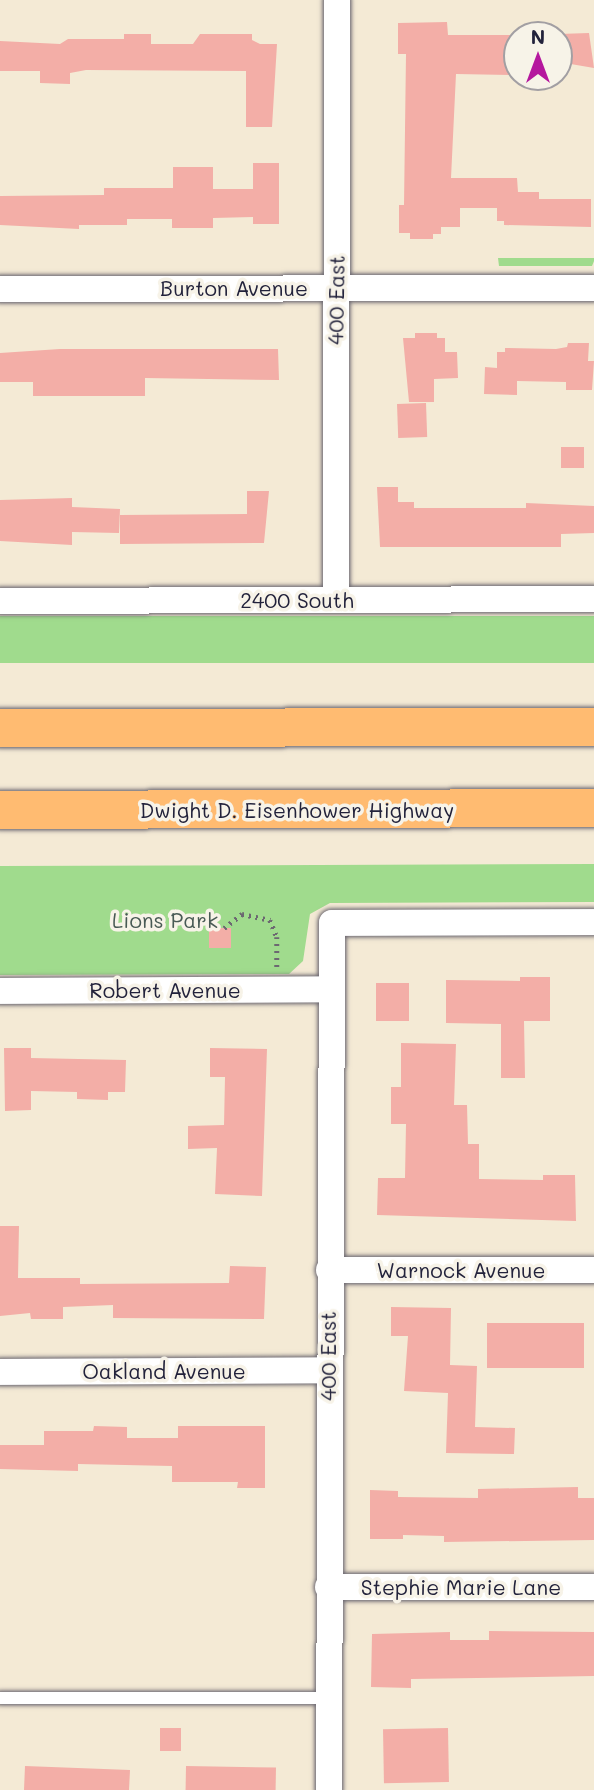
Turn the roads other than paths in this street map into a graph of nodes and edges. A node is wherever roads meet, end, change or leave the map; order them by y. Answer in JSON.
{"nodes":[{"id":1,"x":337,"y":0,"type":"edge"},
{"id":2,"x":336,"y":288,"type":"junction"},
{"id":3,"x":594,"y":288,"type":"edge"},
{"id":4,"x":0,"y":289,"type":"edge"},
{"id":5,"x":336,"y":599,"type":"junction"},
{"id":6,"x":594,"y":599,"type":"edge"},
{"id":7,"x":0,"y":601,"type":"edge"},
{"id":8,"x":594,"y":727,"type":"edge"},
{"id":9,"x":0,"y":728,"type":"edge"},
{"id":10,"x":594,"y":808,"type":"edge"},
{"id":11,"x":0,"y":810,"type":"edge"},
{"id":12,"x":594,"y":922,"type":"edge"},
{"id":13,"x":331,"y":989,"type":"junction"},
{"id":14,"x":0,"y":991,"type":"edge"},
{"id":15,"x":329,"y":1270,"type":"junction"},
{"id":16,"x":594,"y":1270,"type":"edge"},
{"id":17,"x":328,"y":1370,"type":"junction"},
{"id":18,"x":0,"y":1372,"type":"edge"},
{"id":19,"x":328,"y":1587,"type":"junction"},
{"id":20,"x":594,"y":1587,"type":"edge"},
{"id":21,"x":0,"y":1698,"type":"edge"},
{"id":22,"x":328,"y":1698,"type":"junction"},
{"id":23,"x":329,"y":1790,"type":"edge"}],
"edges":[{"from":1,"to":2,"type":"street","name":"400 East"},
{"from":2,"to":3,"type":"street","name":"Burton Avenue"},
{"from":2,"to":4,"type":"street","name":"Burton Avenue"},
{"from":2,"to":5,"type":"street","name":"400 East"},
{"from":5,"to":6,"type":"street","name":"2400 South"},
{"from":5,"to":7,"type":"street","name":"2400 South"},
{"from":8,"to":9,"type":"highway"},
{"from":10,"to":11,"type":"highway","name":"Dwight D. Eisenhower Highway"},
{"from":12,"to":13,"type":"street","name":"400 East"},
{"from":13,"to":14,"type":"street","name":"Robert Avenue"},
{"from":13,"to":15,"type":"street","name":"400 East"},
{"from":15,"to":16,"type":"street","name":"Warnock Avenue"},
{"from":15,"to":17,"type":"street","name":"400 East"},
{"from":17,"to":18,"type":"street","name":"Oakland Avenue"},
{"from":17,"to":19,"type":"street","name":"400 East"},
{"from":19,"to":20,"type":"street","name":"Stephie Marie Lane"},
{"from":19,"to":22,"type":"street","name":"400 East"},
{"from":21,"to":22,"type":"lane"},
{"from":22,"to":23,"type":"street","name":"400 East"}]}
